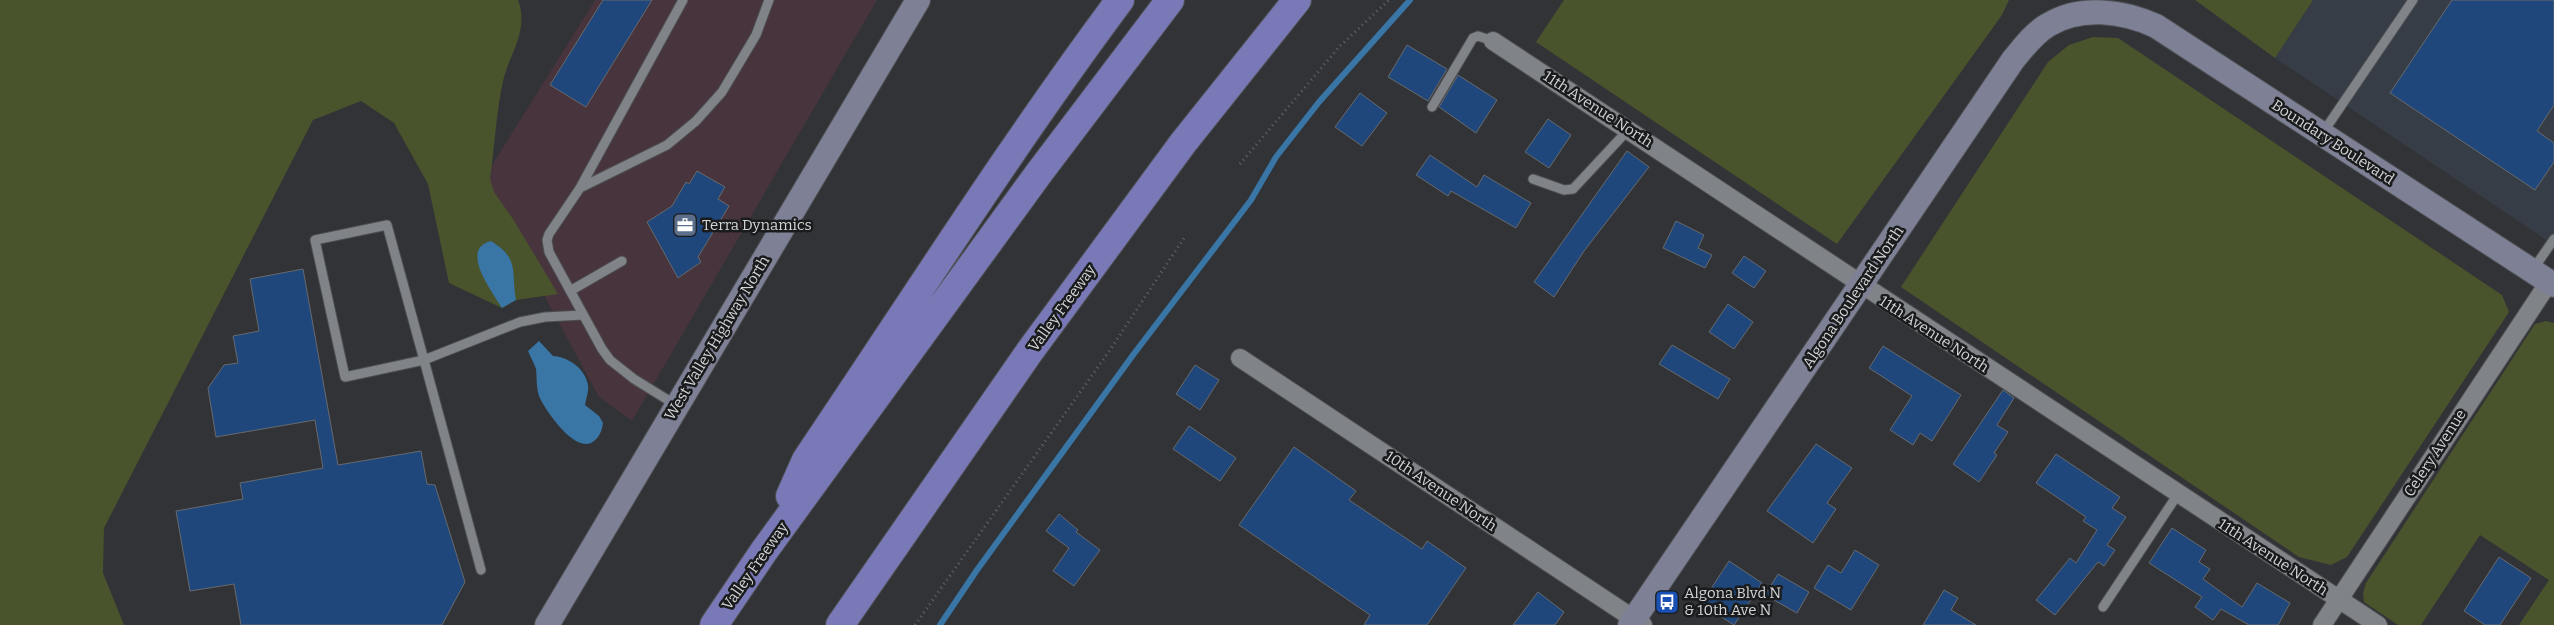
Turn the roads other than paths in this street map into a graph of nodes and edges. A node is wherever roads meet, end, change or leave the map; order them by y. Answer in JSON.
{"nodes":[{"id":1,"x":683,"y":0,"type":"edge"},
{"id":2,"x":769,"y":0,"type":"edge"},
{"id":3,"x":918,"y":0,"type":"edge"},
{"id":4,"x":1120,"y":0,"type":"edge"},
{"id":5,"x":1170,"y":0,"type":"edge"},
{"id":6,"x":1297,"y":0,"type":"edge"},
{"id":7,"x":1314,"y":0,"type":"edge"},
{"id":8,"x":2413,"y":0,"type":"edge"},
{"id":9,"x":2107,"y":12,"type":"joint"},
{"id":10,"x":1494,"y":42,"type":"joint"},
{"id":11,"x":1432,"y":107,"type":"dead end"},
{"id":12,"x":1628,"y":129,"type":"junction"},
{"id":13,"x":2322,"y":134,"type":"junction"},
{"id":14,"x":1183,"y":143,"type":"junction"},
{"id":15,"x":1533,"y":179,"type":"dead end"},
{"id":16,"x":580,"y":188,"type":"junction"},
{"id":17,"x":2554,"y":239,"type":"edge"},
{"id":18,"x":622,"y":261,"type":"dead end"},
{"id":19,"x":2545,"y":280,"type":"edge"},
{"id":20,"x":1860,"y":285,"type":"junction"},
{"id":21,"x":570,"y":291,"type":"junction"},
{"id":22,"x":583,"y":315,"type":"junction"},
{"id":23,"x":1240,"y":358,"type":"dead end"},
{"id":24,"x":424,"y":360,"type":"junction"},
{"id":25,"x":676,"y":406,"type":"junction"},
{"id":26,"x":2178,"y":494,"type":"junction"},
{"id":27,"x":764,"y":551,"type":"junction"},
{"id":28,"x":481,"y":570,"type":"dead end"},
{"id":29,"x":2338,"y":600,"type":"junction"},
{"id":30,"x":2102,"y":608,"type":"dead end"},
{"id":31,"x":1636,"y":623,"type":"edge"},
{"id":32,"x":546,"y":625,"type":"edge"},
{"id":33,"x":714,"y":625,"type":"edge"},
{"id":34,"x":840,"y":625,"type":"edge"},
{"id":35,"x":2322,"y":625,"type":"edge"},
{"id":36,"x":2378,"y":625,"type":"edge"}],
"edges":[{"from":1,"to":16,"type":"lane"},
{"from":2,"to":16,"type":"lane"},
{"from":3,"to":25,"type":"street","name":"West Valley Highway North"},
{"from":4,"to":27,"type":"highway"},
{"from":5,"to":27,"type":"highway","name":"Valley Freeway"},
{"from":6,"to":14,"type":"highway","name":"Valley Freeway"},
{"from":7,"to":14,"type":"highway"},
{"from":8,"to":13,"type":"lane"},
{"from":9,"to":13,"type":"street","name":"Boundary Boulevard"},
{"from":9,"to":20,"type":"street","name":"Algona Boulevard North"},
{"from":10,"to":11,"type":"lane"},
{"from":10,"to":12,"type":"street","name":"11th Avenue North"},
{"from":12,"to":15,"type":"lane"},
{"from":12,"to":20,"type":"street","name":"11th Avenue North"},
{"from":13,"to":19,"type":"street","name":"Boundary Boulevard"},
{"from":14,"to":34,"type":"highway","name":"Valley Freeway"},
{"from":16,"to":21,"type":"lane"},
{"from":17,"to":19,"type":"lane"},
{"from":18,"to":21,"type":"lane"},
{"from":19,"to":29,"type":"street","name":"Celery Avenue"},
{"from":20,"to":26,"type":"street","name":"11th Avenue North"},
{"from":20,"to":31,"type":"street","name":"Algona Boulevard North"},
{"from":21,"to":22,"type":"lane"},
{"from":22,"to":24,"type":"lane"},
{"from":22,"to":25,"type":"lane"},
{"from":23,"to":31,"type":"street","name":"10th Avenue North"},
{"from":24,"to":24,"type":"lane"},
{"from":24,"to":28,"type":"lane"},
{"from":25,"to":32,"type":"street","name":"West Valley Highway North"},
{"from":26,"to":29,"type":"street","name":"11th Avenue North"},
{"from":26,"to":30,"type":"lane"},
{"from":27,"to":33,"type":"highway","name":"Valley Freeway"},
{"from":29,"to":35,"type":"street","name":"Celery Avenue"},
{"from":29,"to":36,"type":"street","name":"11th Avenue North"}]}
